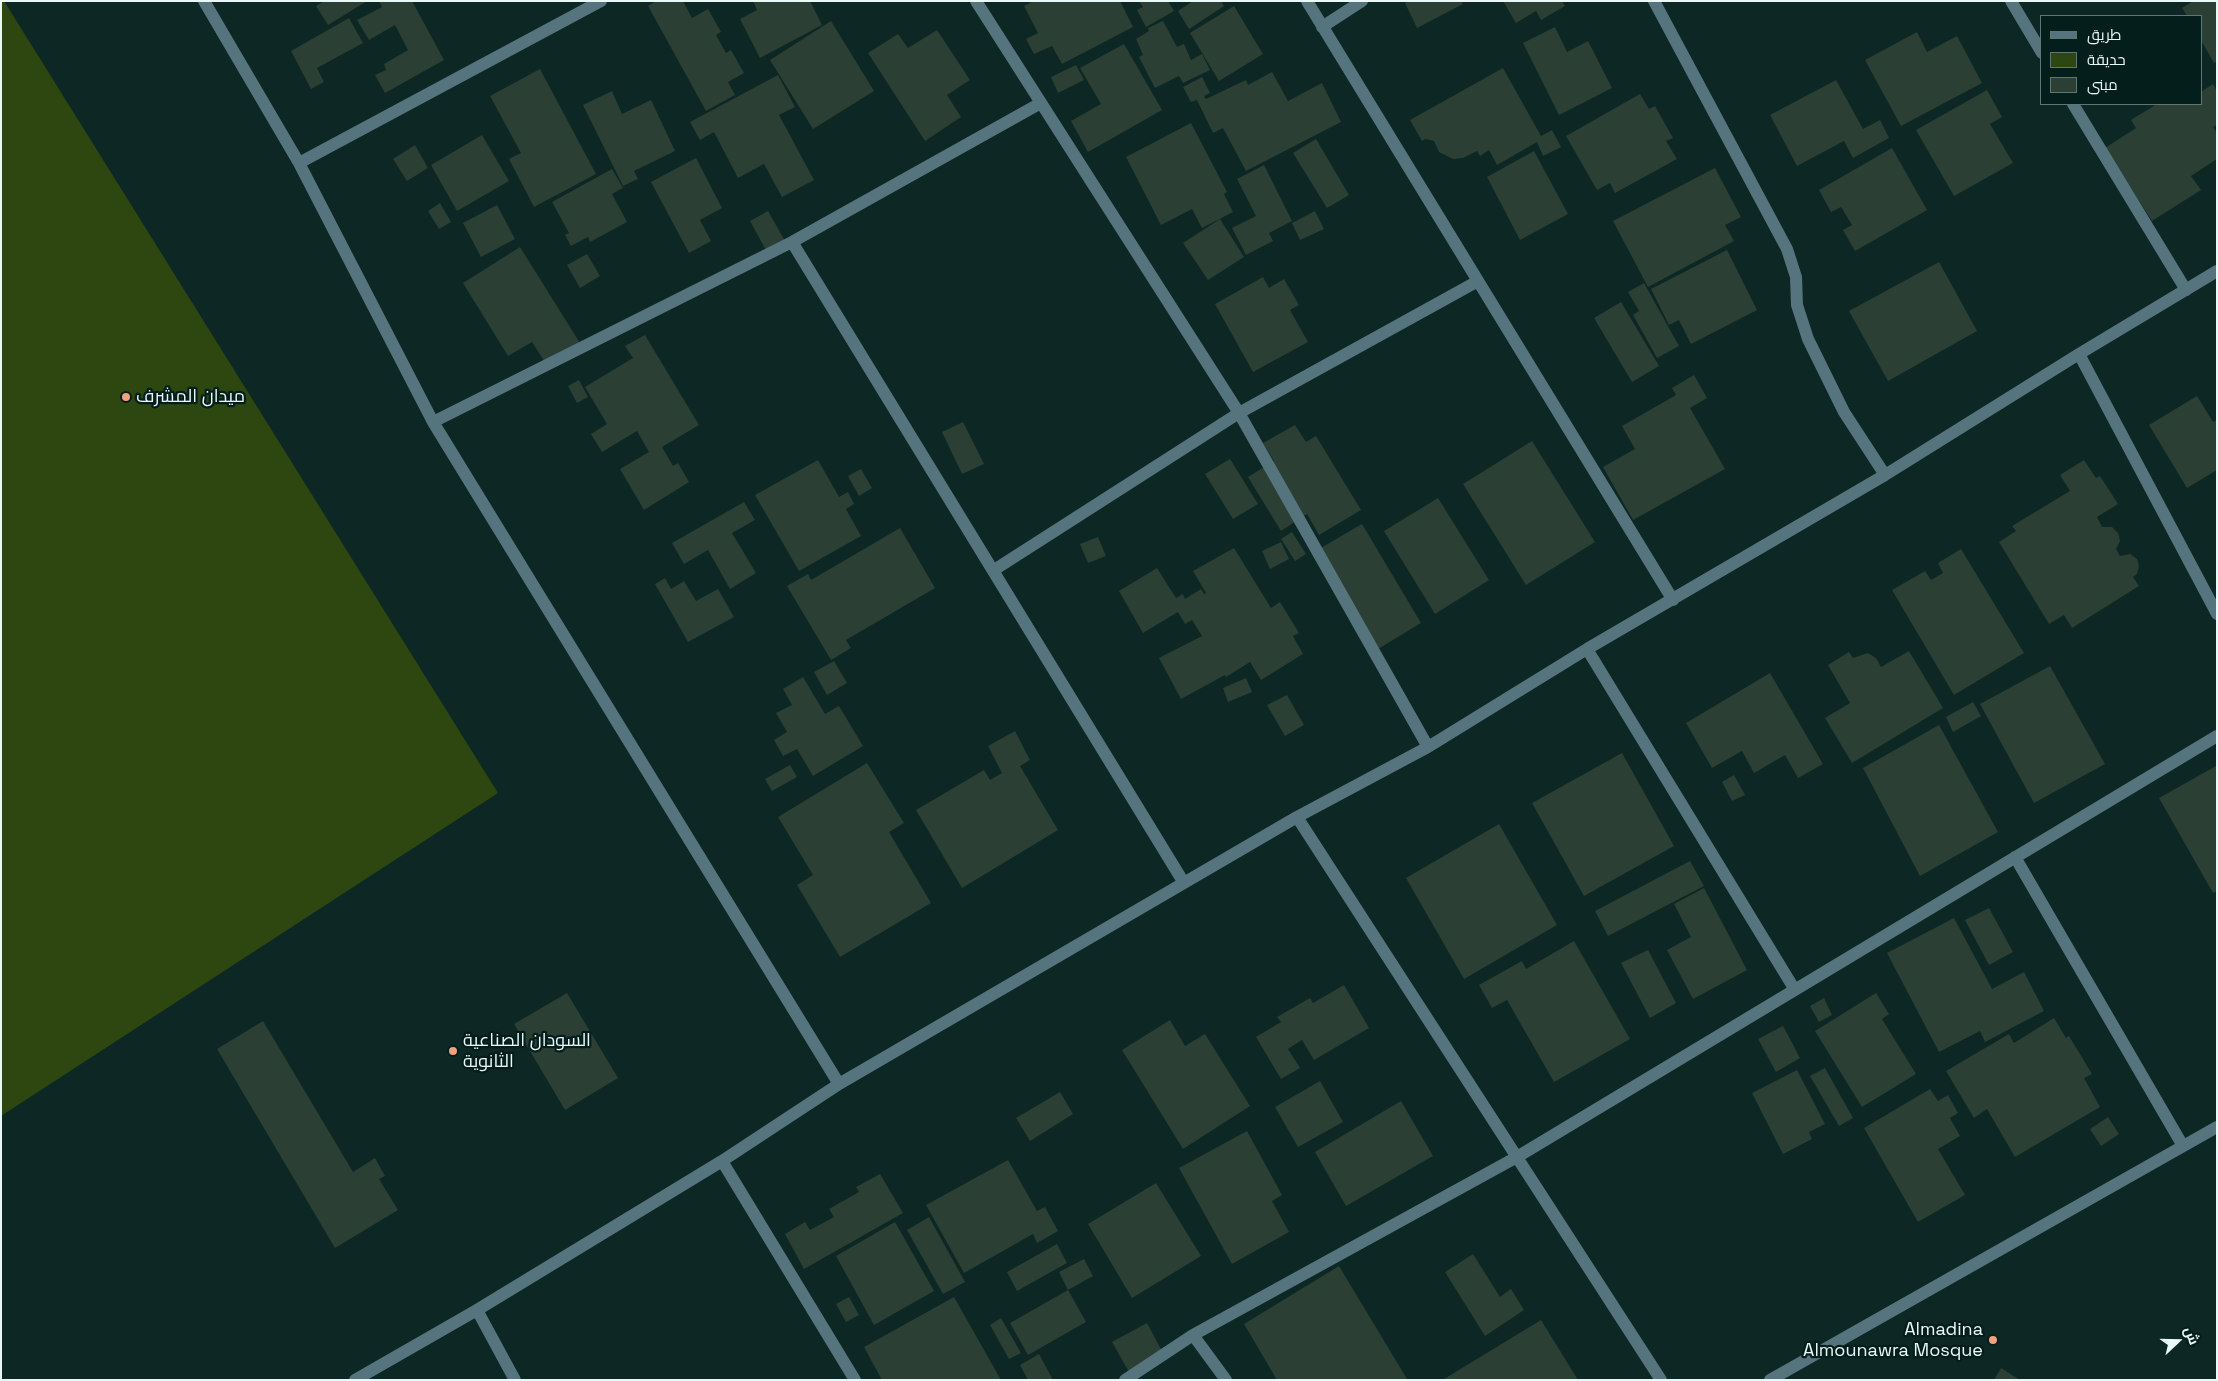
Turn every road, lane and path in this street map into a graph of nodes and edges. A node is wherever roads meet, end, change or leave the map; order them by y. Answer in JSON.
{"nodes":[{"id":1,"x":204,"y":1,"type":"edge"},
{"id":2,"x":601,"y":1,"type":"edge"},
{"id":3,"x":976,"y":1,"type":"edge"},
{"id":4,"x":1307,"y":1,"type":"edge"},
{"id":5,"x":1362,"y":1,"type":"edge"},
{"id":6,"x":1654,"y":1,"type":"edge"},
{"id":7,"x":2011,"y":1,"type":"edge"},
{"id":8,"x":1322,"y":27,"type":"junction"},
{"id":9,"x":2040,"y":50,"type":"edge"},
{"id":10,"x":1039,"y":104,"type":"junction"},
{"id":11,"x":2074,"y":105,"type":"edge"},
{"id":12,"x":298,"y":163,"type":"junction"},
{"id":13,"x":792,"y":242,"type":"junction"},
{"id":14,"x":2217,"y":272,"type":"edge"},
{"id":15,"x":1478,"y":281,"type":"junction"},
{"id":16,"x":2186,"y":290,"type":"junction"},
{"id":17,"x":2079,"y":354,"type":"junction"},
{"id":18,"x":1239,"y":413,"type":"junction"},
{"id":19,"x":433,"y":422,"type":"junction"},
{"id":20,"x":1885,"y":475,"type":"junction"},
{"id":21,"x":994,"y":570,"type":"junction"},
{"id":22,"x":1672,"y":600,"type":"junction"},
{"id":23,"x":2217,"y":614,"type":"edge"},
{"id":24,"x":1587,"y":649,"type":"junction"},
{"id":25,"x":2217,"y":736,"type":"edge"},
{"id":26,"x":1428,"y":747,"type":"junction"},
{"id":27,"x":1297,"y":817,"type":"junction"},
{"id":28,"x":2016,"y":857,"type":"junction"},
{"id":29,"x":1184,"y":883,"type":"junction"},
{"id":30,"x":1795,"y":990,"type":"junction"},
{"id":31,"x":839,"y":1084,"type":"junction"},
{"id":32,"x":2217,"y":1127,"type":"edge"},
{"id":33,"x":2183,"y":1146,"type":"junction"},
{"id":34,"x":1517,"y":1157,"type":"junction"},
{"id":35,"x":722,"y":1161,"type":"junction"},
{"id":36,"x":477,"y":1310,"type":"junction"},
{"id":37,"x":1193,"y":1335,"type":"junction"},
{"id":38,"x":355,"y":1380,"type":"edge"},
{"id":39,"x":515,"y":1380,"type":"edge"},
{"id":40,"x":855,"y":1380,"type":"edge"},
{"id":41,"x":1125,"y":1380,"type":"edge"},
{"id":42,"x":1226,"y":1380,"type":"edge"},
{"id":43,"x":1660,"y":1380,"type":"edge"},
{"id":44,"x":1770,"y":1380,"type":"edge"}],
"edges":[{"from":1,"to":12,"type":"street"},
{"from":2,"to":12,"type":"street"},
{"from":3,"to":10,"type":"street"},
{"from":4,"to":8,"type":"street"},
{"from":5,"to":8,"type":"street"},
{"from":6,"to":20,"type":"street"},
{"from":7,"to":9,"type":"street"},
{"from":8,"to":15,"type":"street"},
{"from":10,"to":13,"type":"street"},
{"from":10,"to":18,"type":"street"},
{"from":11,"to":16,"type":"street"},
{"from":12,"to":19,"type":"street"},
{"from":13,"to":19,"type":"street"},
{"from":13,"to":21,"type":"street"},
{"from":14,"to":16,"type":"street"},
{"from":15,"to":18,"type":"street"},
{"from":15,"to":22,"type":"street"},
{"from":16,"to":17,"type":"street"},
{"from":17,"to":20,"type":"street"},
{"from":17,"to":23,"type":"street"},
{"from":18,"to":21,"type":"street"},
{"from":18,"to":26,"type":"street"},
{"from":19,"to":31,"type":"street"},
{"from":20,"to":22,"type":"street"},
{"from":21,"to":29,"type":"street"},
{"from":22,"to":24,"type":"street"},
{"from":24,"to":26,"type":"street"},
{"from":24,"to":30,"type":"street"},
{"from":25,"to":28,"type":"street"},
{"from":26,"to":27,"type":"street"},
{"from":27,"to":29,"type":"street"},
{"from":27,"to":34,"type":"street"},
{"from":28,"to":30,"type":"street"},
{"from":28,"to":33,"type":"street"},
{"from":29,"to":31,"type":"street"},
{"from":30,"to":34,"type":"street"},
{"from":31,"to":35,"type":"street"},
{"from":32,"to":33,"type":"street"},
{"from":33,"to":44,"type":"street"},
{"from":34,"to":37,"type":"street"},
{"from":34,"to":43,"type":"street"},
{"from":35,"to":36,"type":"street"},
{"from":35,"to":40,"type":"street"},
{"from":36,"to":38,"type":"street"},
{"from":36,"to":39,"type":"street"},
{"from":37,"to":41,"type":"street"},
{"from":37,"to":42,"type":"street"}]}
